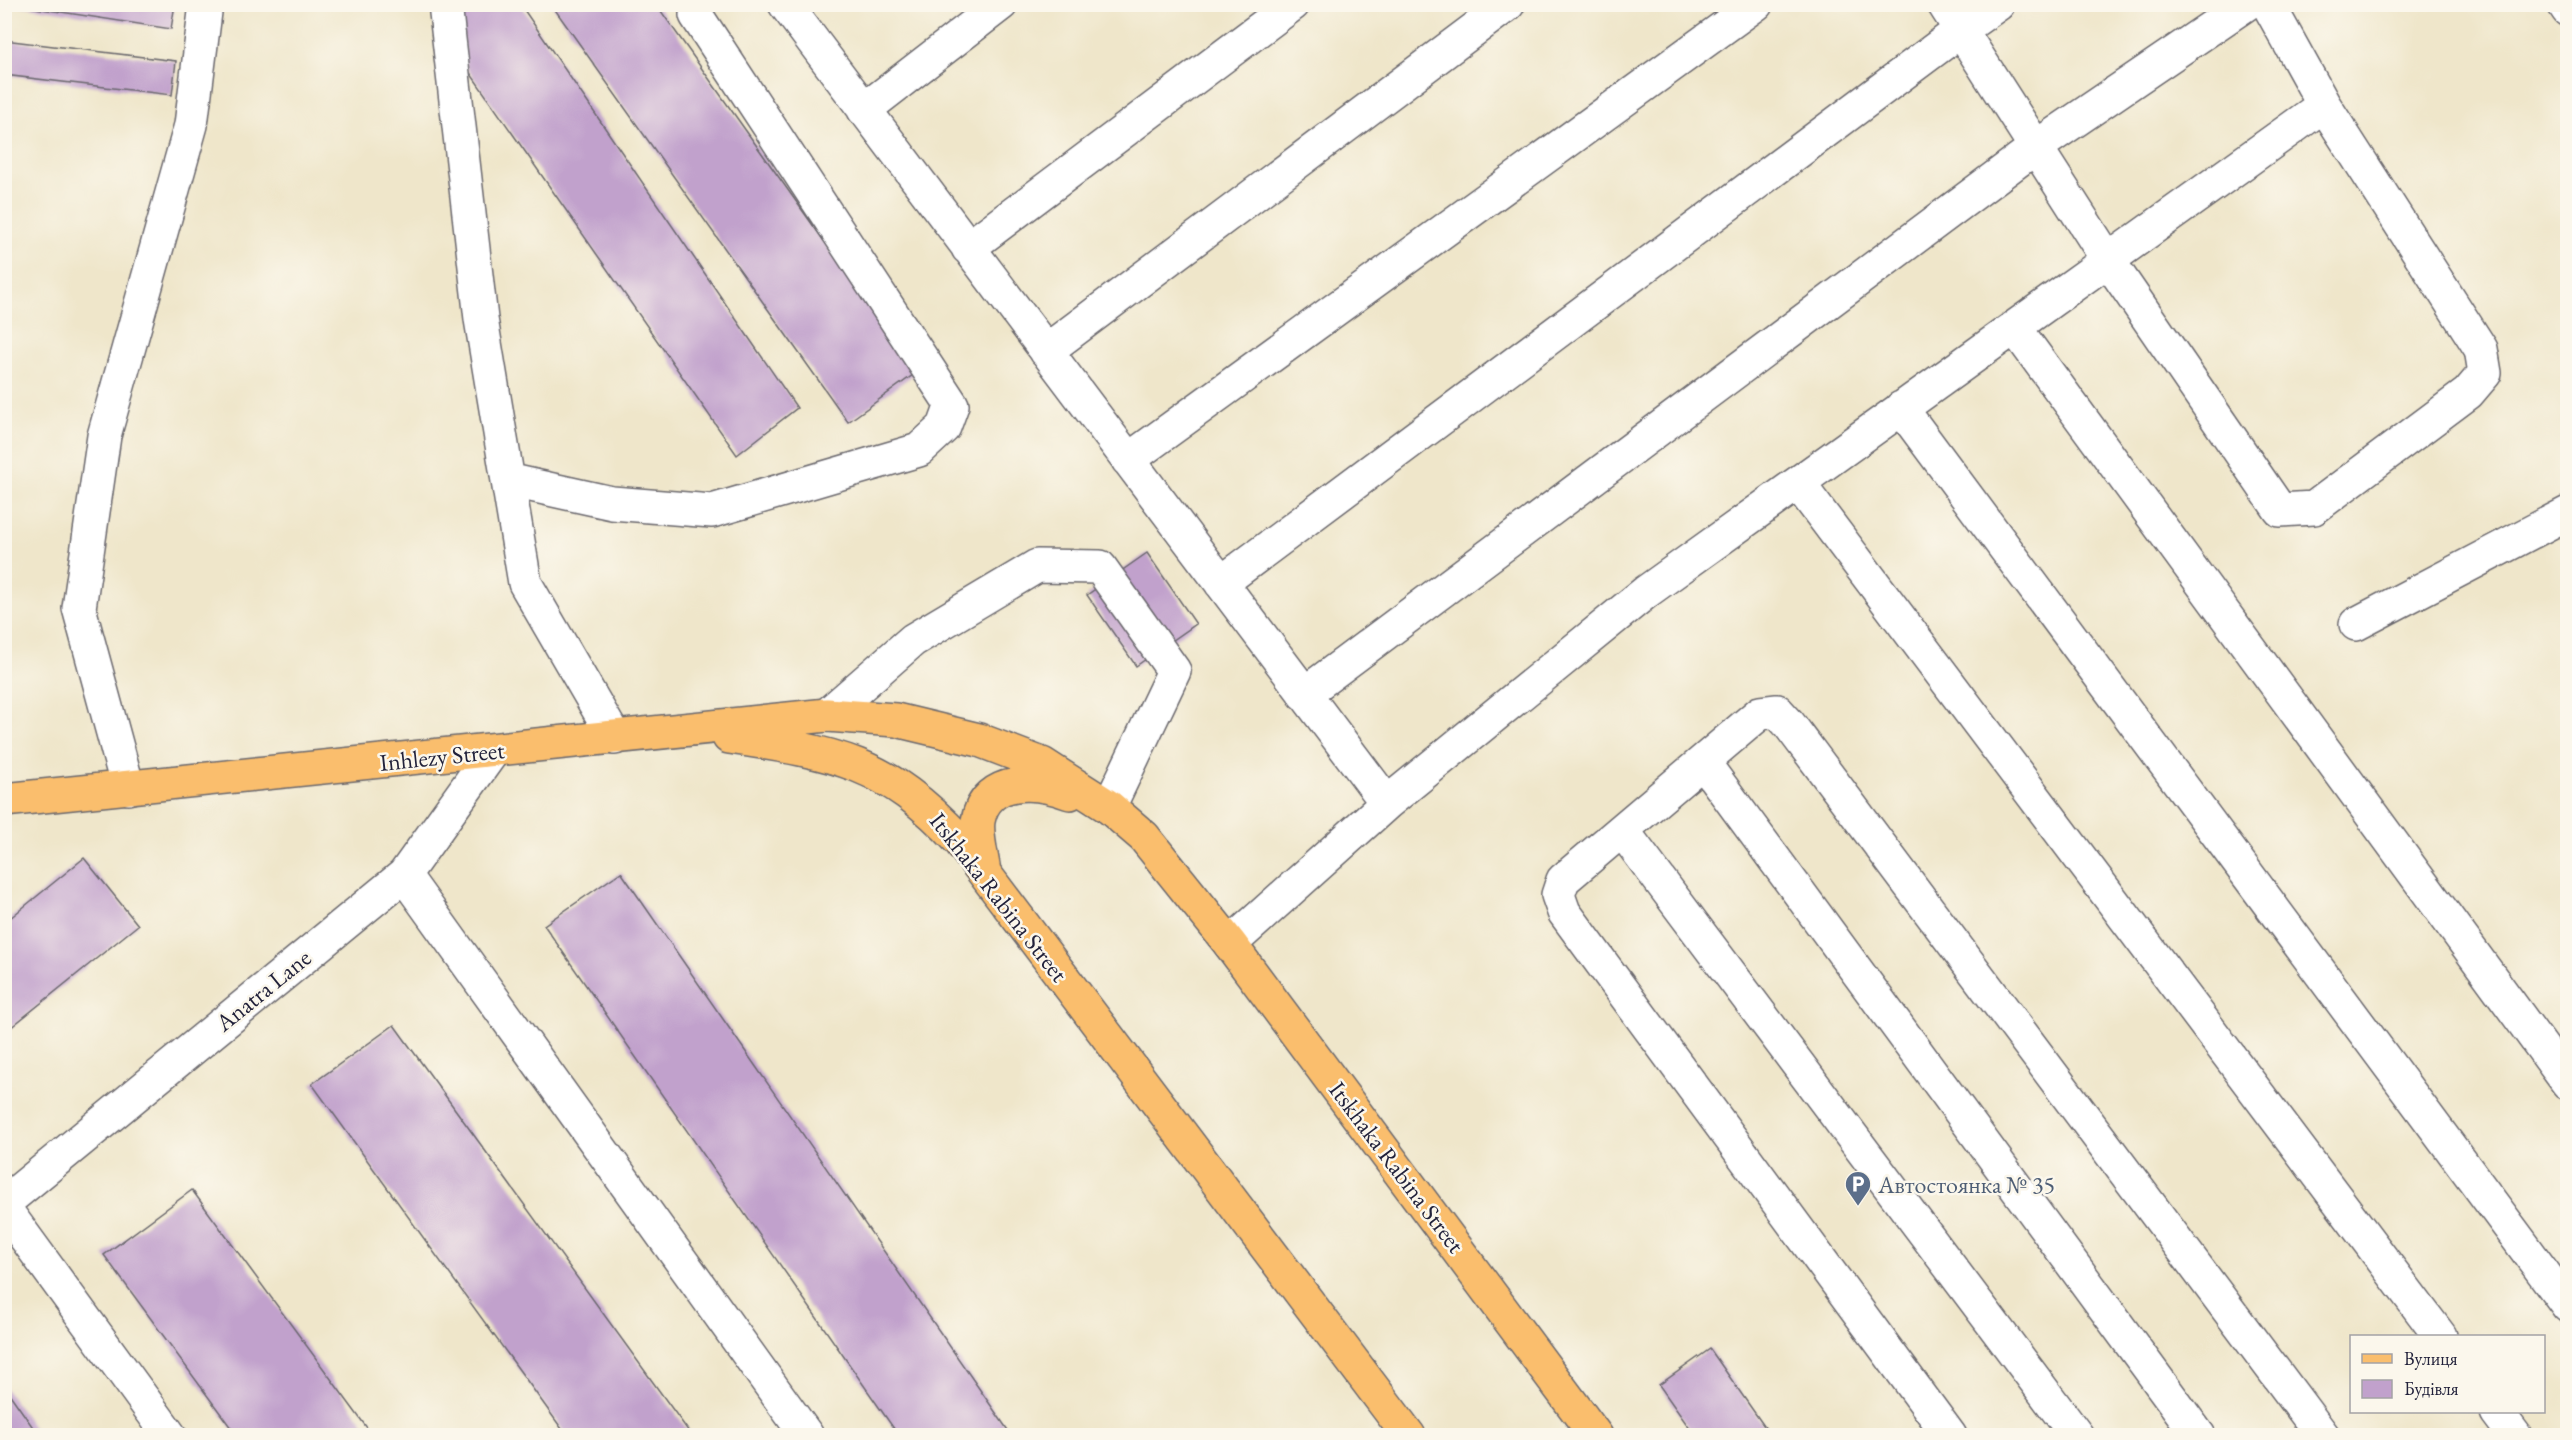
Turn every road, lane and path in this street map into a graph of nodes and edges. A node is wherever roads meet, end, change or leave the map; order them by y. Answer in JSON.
{"nodes":[{"id":1,"x":206,"y":4,"type":"edge"},
{"id":2,"x":445,"y":4,"type":"edge"},
{"id":3,"x":785,"y":4,"type":"edge"},
{"id":4,"x":1001,"y":4,"type":"edge"},
{"id":5,"x":1293,"y":4,"type":"edge"},
{"id":6,"x":1508,"y":4,"type":"edge"},
{"id":7,"x":1756,"y":4,"type":"edge"},
{"id":8,"x":1998,"y":4,"type":"edge"},
{"id":9,"x":2246,"y":4,"type":"edge"},
{"id":10,"x":2268,"y":4,"type":"edge"},
{"id":11,"x":2564,"y":4,"type":"edge"},
{"id":12,"x":2568,"y":10,"type":"edge"},
{"id":13,"x":696,"y":15,"type":"dead end"},
{"id":14,"x":1953,"y":17,"type":"edge"},
{"id":15,"x":2324,"y":105,"type":"junction"},
{"id":16,"x":864,"y":110,"type":"junction"},
{"id":17,"x":2036,"y":147,"type":"junction"},
{"id":18,"x":968,"y":248,"type":"junction"},
{"id":19,"x":2109,"y":260,"type":"junction"},
{"id":20,"x":2015,"y":328,"type":"junction"},
{"id":21,"x":1046,"y":351,"type":"junction"},
{"id":22,"x":1901,"y":408,"type":"junction"},
{"id":23,"x":1128,"y":460,"type":"junction"},
{"id":24,"x":508,"y":480,"type":"junction"},
{"id":25,"x":1798,"y":483,"type":"junction"},
{"id":26,"x":2568,"y":513,"type":"edge"},
{"id":27,"x":1221,"y":583,"type":"junction"},
{"id":28,"x":2356,"y":624,"type":"dead end"},
{"id":29,"x":1304,"y":694,"type":"junction"},
{"id":30,"x":827,"y":715,"type":"junction"},
{"id":31,"x":686,"y":730,"type":"junction"},
{"id":32,"x":615,"y":738,"type":"junction"},
{"id":33,"x":493,"y":751,"type":"junction"},
{"id":34,"x":1703,"y":762,"type":"junction"},
{"id":35,"x":128,"y":788,"type":"junction"},
{"id":36,"x":4,"y":800,"type":"edge"},
{"id":37,"x":1387,"y":803,"type":"junction"},
{"id":38,"x":1109,"y":807,"type":"junction"},
{"id":39,"x":1622,"y":830,"type":"junction"},
{"id":40,"x":984,"y":873,"type":"junction"},
{"id":41,"x":404,"y":875,"type":"junction"},
{"id":42,"x":1230,"y":944,"type":"junction"},
{"id":43,"x":2568,"y":1083,"type":"edge"},
{"id":44,"x":4,"y":1203,"type":"edge"},
{"id":45,"x":4,"y":1208,"type":"edge"},
{"id":46,"x":2568,"y":1306,"type":"edge"},
{"id":47,"x":2439,"y":1335,"type":"edge"},
{"id":48,"x":2498,"y":1413,"type":"edge"},
{"id":49,"x":170,"y":1436,"type":"edge"},
{"id":50,"x":807,"y":1436,"type":"edge"},
{"id":51,"x":1409,"y":1436,"type":"edge"},
{"id":52,"x":1596,"y":1436,"type":"edge"},
{"id":53,"x":1950,"y":1436,"type":"edge"},
{"id":54,"x":2077,"y":1436,"type":"edge"},
{"id":55,"x":2199,"y":1436,"type":"edge"},
{"id":56,"x":2323,"y":1436,"type":"edge"},
{"id":57,"x":2515,"y":1436,"type":"edge"}],
"edges":[{"from":1,"to":35,"type":"street"},
{"from":2,"to":24,"type":"street"},
{"from":3,"to":16,"type":"street"},
{"from":4,"to":16,"type":"street"},
{"from":5,"to":18,"type":"street"},
{"from":6,"to":21,"type":"street"},
{"from":7,"to":23,"type":"street"},
{"from":8,"to":14,"type":"street"},
{"from":9,"to":17,"type":"street"},
{"from":10,"to":15,"type":"street"},
{"from":11,"to":12,"type":"street"},
{"from":13,"to":24,"type":"street"},
{"from":14,"to":17,"type":"street"},
{"from":14,"to":27,"type":"street"},
{"from":15,"to":19,"type":"street"},
{"from":15,"to":19,"type":"street"},
{"from":16,"to":18,"type":"street"},
{"from":17,"to":19,"type":"street"},
{"from":17,"to":29,"type":"street"},
{"from":18,"to":21,"type":"street"},
{"from":19,"to":20,"type":"street"},
{"from":20,"to":22,"type":"street"},
{"from":20,"to":43,"type":"street"},
{"from":21,"to":23,"type":"street"},
{"from":22,"to":25,"type":"street"},
{"from":22,"to":46,"type":"street"},
{"from":23,"to":27,"type":"street"},
{"from":24,"to":32,"type":"street"},
{"from":25,"to":37,"type":"street"},
{"from":25,"to":47,"type":"street"},
{"from":26,"to":28,"type":"street"},
{"from":27,"to":29,"type":"street"},
{"from":29,"to":37,"type":"street"},
{"from":30,"to":31,"type":"main road","name":"Itskhaka Rabina Street"},
{"from":30,"to":38,"type":"main road","name":"Itskhaka Rabina Street"},
{"from":30,"to":38,"type":"street"},
{"from":31,"to":32,"type":"main road","name":"Inhlezy Street"},
{"from":31,"to":40,"type":"main road","name":"Itskhaka Rabina Street"},
{"from":32,"to":33,"type":"main road","name":"Inhlezy Street"},
{"from":33,"to":35,"type":"main road","name":"Inhlezy Street"},
{"from":33,"to":41,"type":"street","name":"Anatra Lane"},
{"from":34,"to":39,"type":"street"},
{"from":34,"to":55,"type":"street"},
{"from":34,"to":56,"type":"street"},
{"from":35,"to":36,"type":"main road","name":"Inhlezy Street"},
{"from":37,"to":42,"type":"street"},
{"from":38,"to":40,"type":"main road"},
{"from":38,"to":42,"type":"main road","name":"Itskhaka Rabina Street"},
{"from":39,"to":53,"type":"street"},
{"from":39,"to":54,"type":"street"},
{"from":40,"to":51,"type":"main road","name":"Itskhaka Rabina Street"},
{"from":41,"to":44,"type":"street","name":"Anatra Lane"},
{"from":41,"to":50,"type":"street"},
{"from":42,"to":52,"type":"main road","name":"Itskhaka Rabina Street"},
{"from":45,"to":49,"type":"street"},
{"from":48,"to":57,"type":"street"}]}
